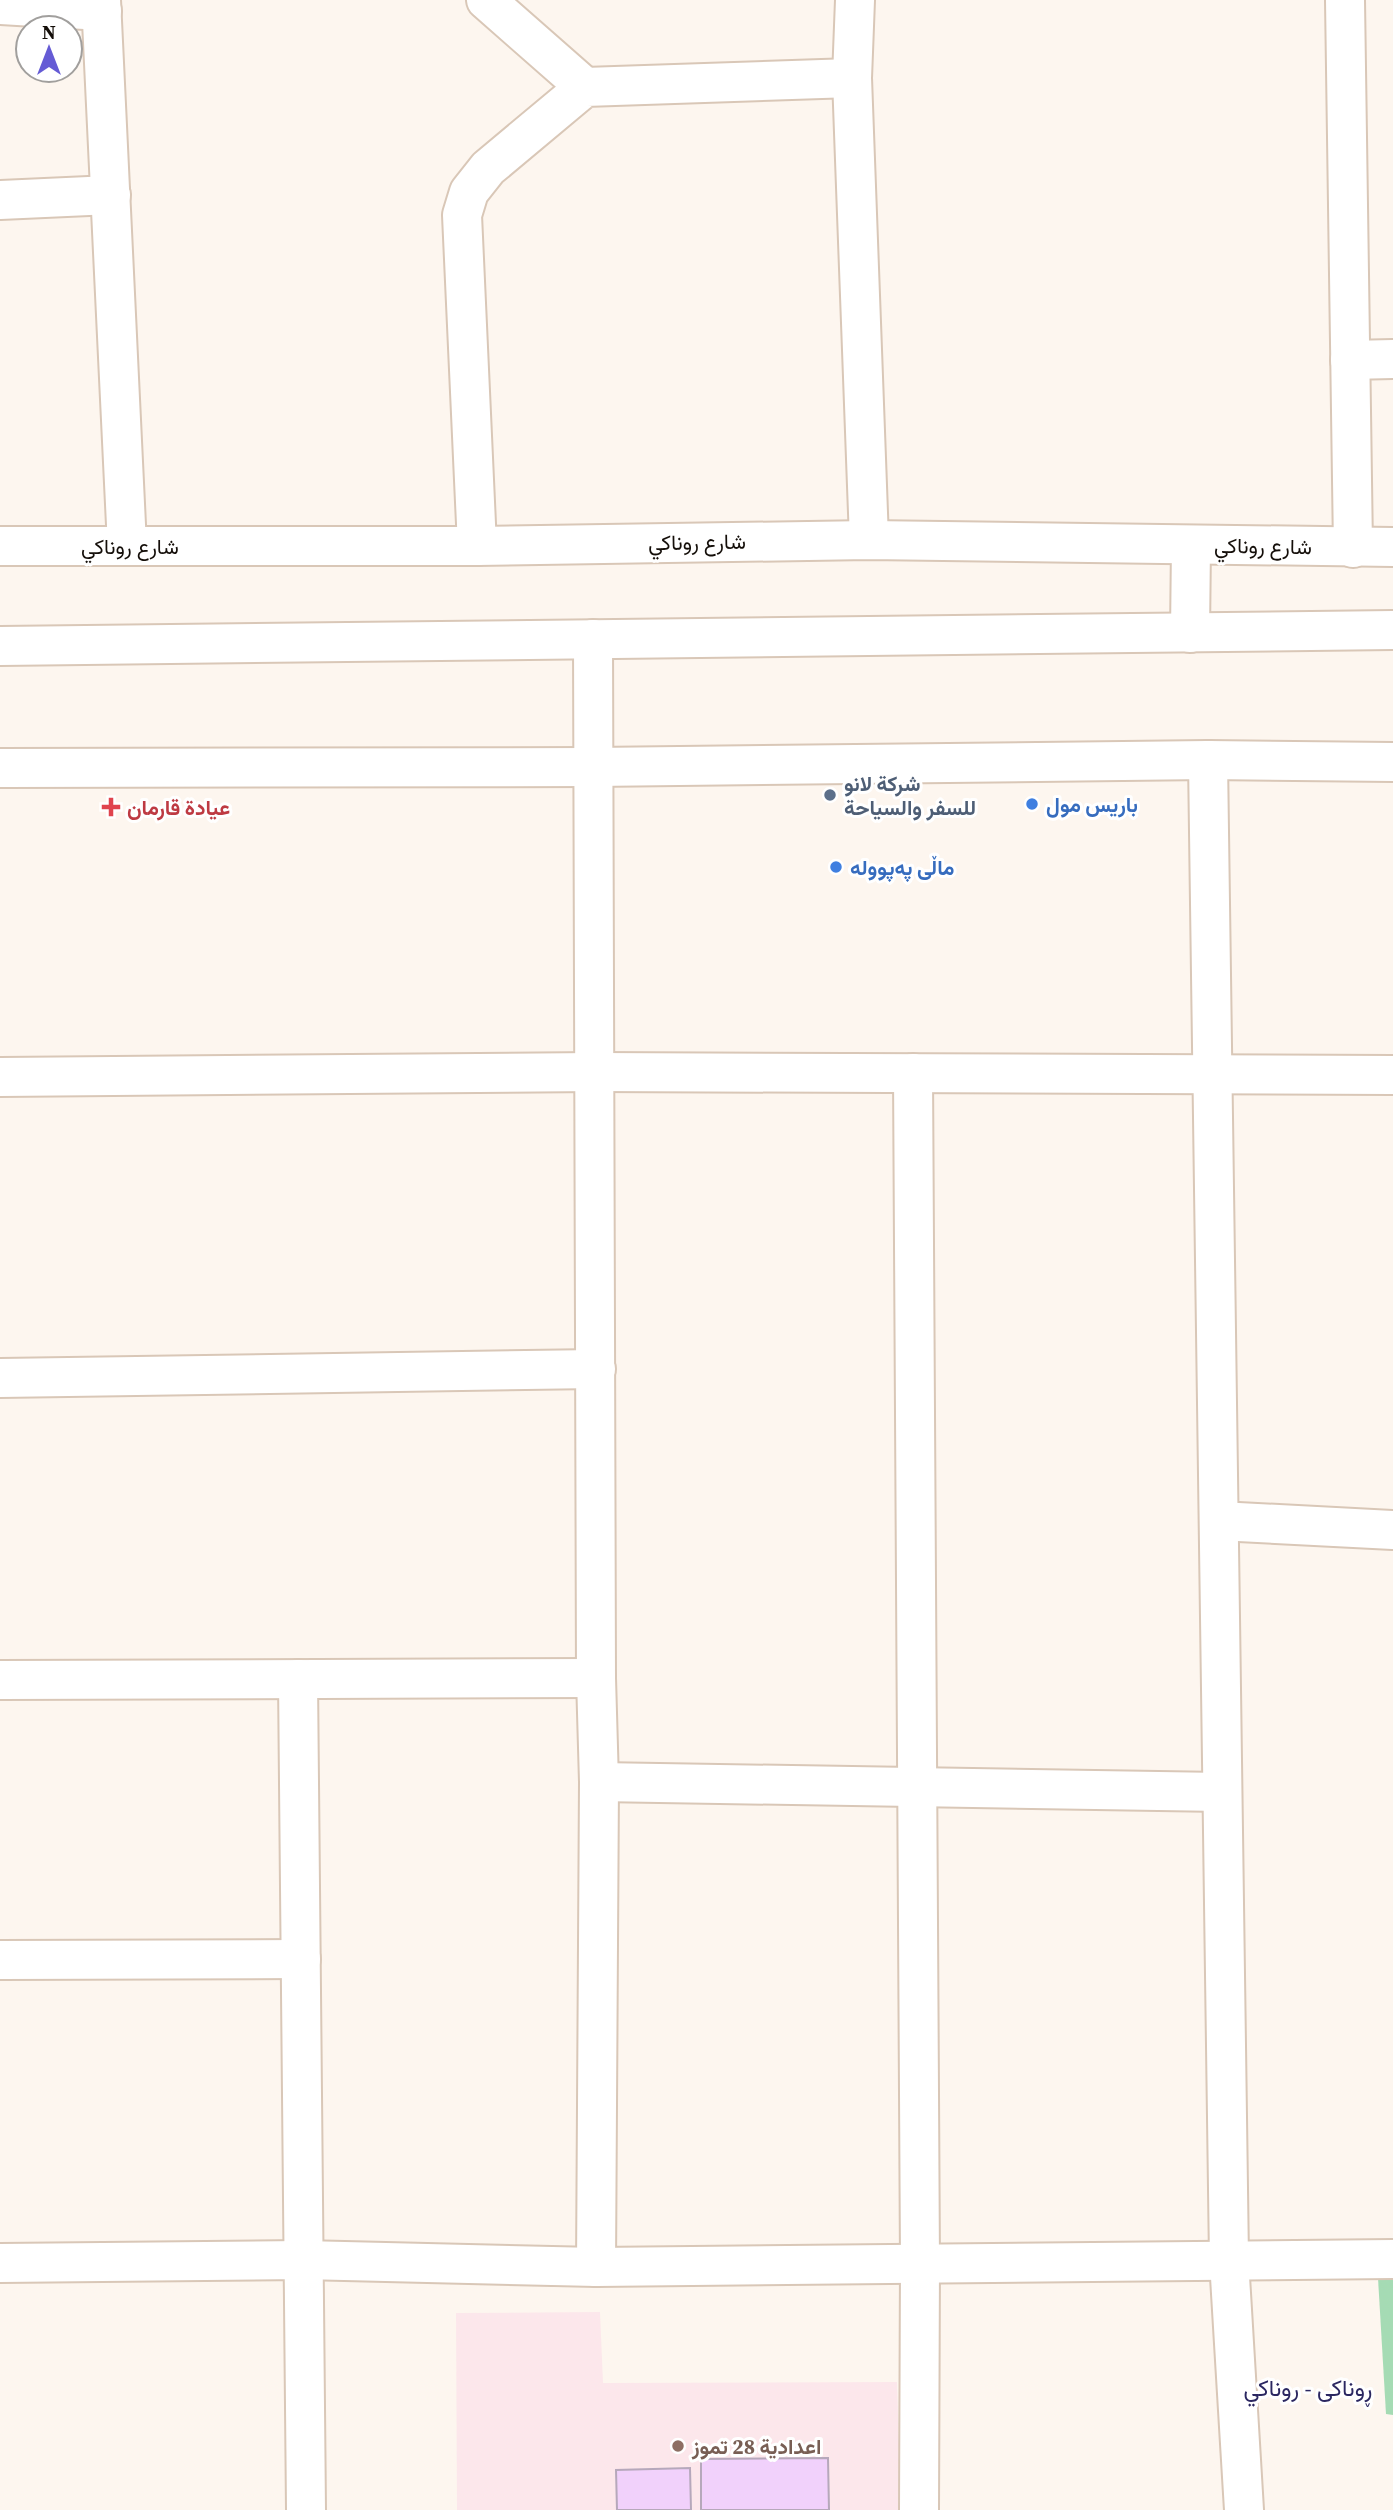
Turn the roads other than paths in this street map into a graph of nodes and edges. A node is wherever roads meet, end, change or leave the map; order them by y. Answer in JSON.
{"nodes":[{"id":1,"x":486,"y":0,"type":"edge"},
{"id":2,"x":855,"y":0,"type":"edge"},
{"id":3,"x":1345,"y":0,"type":"edge"},
{"id":4,"x":0,"y":5,"type":"edge"},
{"id":5,"x":102,"y":5,"type":"edge"},
{"id":6,"x":852,"y":78,"type":"junction"},
{"id":7,"x":585,"y":87,"type":"junction"},
{"id":8,"x":111,"y":195,"type":"junction"},
{"id":9,"x":0,"y":200,"type":"edge"},
{"id":10,"x":1393,"y":359,"type":"edge"},
{"id":11,"x":1350,"y":360,"type":"junction"},
{"id":12,"x":869,"y":540,"type":"junction"},
{"id":13,"x":1191,"y":545,"type":"junction"},
{"id":14,"x":0,"y":546,"type":"edge"},
{"id":15,"x":127,"y":546,"type":"junction"},
{"id":16,"x":477,"y":546,"type":"junction"},
{"id":17,"x":1393,"y":547,"type":"edge"},
{"id":18,"x":1353,"y":548,"type":"junction"},
{"id":19,"x":1393,"y":630,"type":"edge"},
{"id":20,"x":1190,"y":633,"type":"junction"},
{"id":21,"x":593,"y":639,"type":"junction"},
{"id":22,"x":0,"y":646,"type":"edge"},
{"id":23,"x":1208,"y":760,"type":"junction"},
{"id":24,"x":1393,"y":762,"type":"edge"},
{"id":25,"x":594,"y":767,"type":"junction"},
{"id":26,"x":0,"y":768,"type":"edge"},
{"id":27,"x":596,"y":1072,"type":"junction"},
{"id":28,"x":914,"y":1073,"type":"junction"},
{"id":29,"x":1212,"y":1075,"type":"junction"},
{"id":30,"x":1393,"y":1075,"type":"edge"},
{"id":31,"x":0,"y":1077,"type":"edge"},
{"id":32,"x":596,"y":1368,"type":"junction"},
{"id":33,"x":0,"y":1378,"type":"edge"},
{"id":34,"x":1219,"y":1521,"type":"junction"},
{"id":35,"x":1393,"y":1530,"type":"edge"},
{"id":36,"x":596,"y":1678,"type":"junction"},
{"id":37,"x":298,"y":1679,"type":"junction"},
{"id":38,"x":0,"y":1680,"type":"edge"},
{"id":39,"x":599,"y":1782,"type":"junction"},
{"id":40,"x":917,"y":1787,"type":"junction"},
{"id":41,"x":1222,"y":1792,"type":"junction"},
{"id":42,"x":301,"y":1959,"type":"junction"},
{"id":43,"x":0,"y":1960,"type":"edge"},
{"id":44,"x":1393,"y":2259,"type":"edge"},
{"id":45,"x":303,"y":2260,"type":"junction"},
{"id":46,"x":1229,"y":2260,"type":"junction"},
{"id":47,"x":0,"y":2263,"type":"edge"},
{"id":48,"x":920,"y":2263,"type":"junction"},
{"id":49,"x":596,"y":2267,"type":"junction"},
{"id":50,"x":306,"y":2510,"type":"edge"},
{"id":51,"x":919,"y":2510,"type":"edge"},
{"id":52,"x":1244,"y":2510,"type":"edge"}],
"edges":[{"from":1,"to":7,"type":"street"},
{"from":2,"to":6,"type":"street"},
{"from":3,"to":11,"type":"street"},
{"from":4,"to":5,"type":"street"},
{"from":5,"to":8,"type":"street"},
{"from":6,"to":7,"type":"street"},
{"from":6,"to":12,"type":"street"},
{"from":7,"to":16,"type":"street"},
{"from":8,"to":9,"type":"street"},
{"from":8,"to":15,"type":"street"},
{"from":10,"to":11,"type":"street"},
{"from":11,"to":18,"type":"street"},
{"from":12,"to":13,"type":"street","name":"شارع روناكي"},
{"from":12,"to":16,"type":"street","name":"شارع روناكي"},
{"from":13,"to":18,"type":"street","name":"شارع روناكي"},
{"from":13,"to":20,"type":"street"},
{"from":14,"to":15,"type":"street","name":"شارع روناكي"},
{"from":15,"to":16,"type":"street","name":"شارع روناكي"},
{"from":17,"to":18,"type":"street","name":"شارع روناكي"},
{"from":19,"to":20,"type":"street"},
{"from":20,"to":21,"type":"street"},
{"from":21,"to":22,"type":"street"},
{"from":21,"to":25,"type":"street"},
{"from":23,"to":24,"type":"street"},
{"from":23,"to":25,"type":"street"},
{"from":23,"to":29,"type":"street"},
{"from":25,"to":26,"type":"street"},
{"from":25,"to":27,"type":"street"},
{"from":27,"to":28,"type":"street"},
{"from":27,"to":31,"type":"street"},
{"from":27,"to":32,"type":"street"},
{"from":28,"to":29,"type":"street"},
{"from":28,"to":40,"type":"street"},
{"from":29,"to":30,"type":"street"},
{"from":29,"to":34,"type":"street"},
{"from":32,"to":33,"type":"street"},
{"from":32,"to":36,"type":"street"},
{"from":34,"to":35,"type":"street"},
{"from":34,"to":41,"type":"street"},
{"from":36,"to":37,"type":"street"},
{"from":36,"to":39,"type":"street"},
{"from":37,"to":38,"type":"street"},
{"from":37,"to":42,"type":"street"},
{"from":39,"to":40,"type":"street"},
{"from":39,"to":49,"type":"street"},
{"from":40,"to":41,"type":"street"},
{"from":40,"to":48,"type":"street"},
{"from":41,"to":46,"type":"street"},
{"from":42,"to":43,"type":"street"},
{"from":42,"to":45,"type":"street"},
{"from":44,"to":46,"type":"street"},
{"from":45,"to":47,"type":"street"},
{"from":45,"to":49,"type":"street"},
{"from":45,"to":50,"type":"street"},
{"from":46,"to":48,"type":"street"},
{"from":46,"to":52,"type":"street"},
{"from":48,"to":49,"type":"street"},
{"from":48,"to":51,"type":"street"}]}
